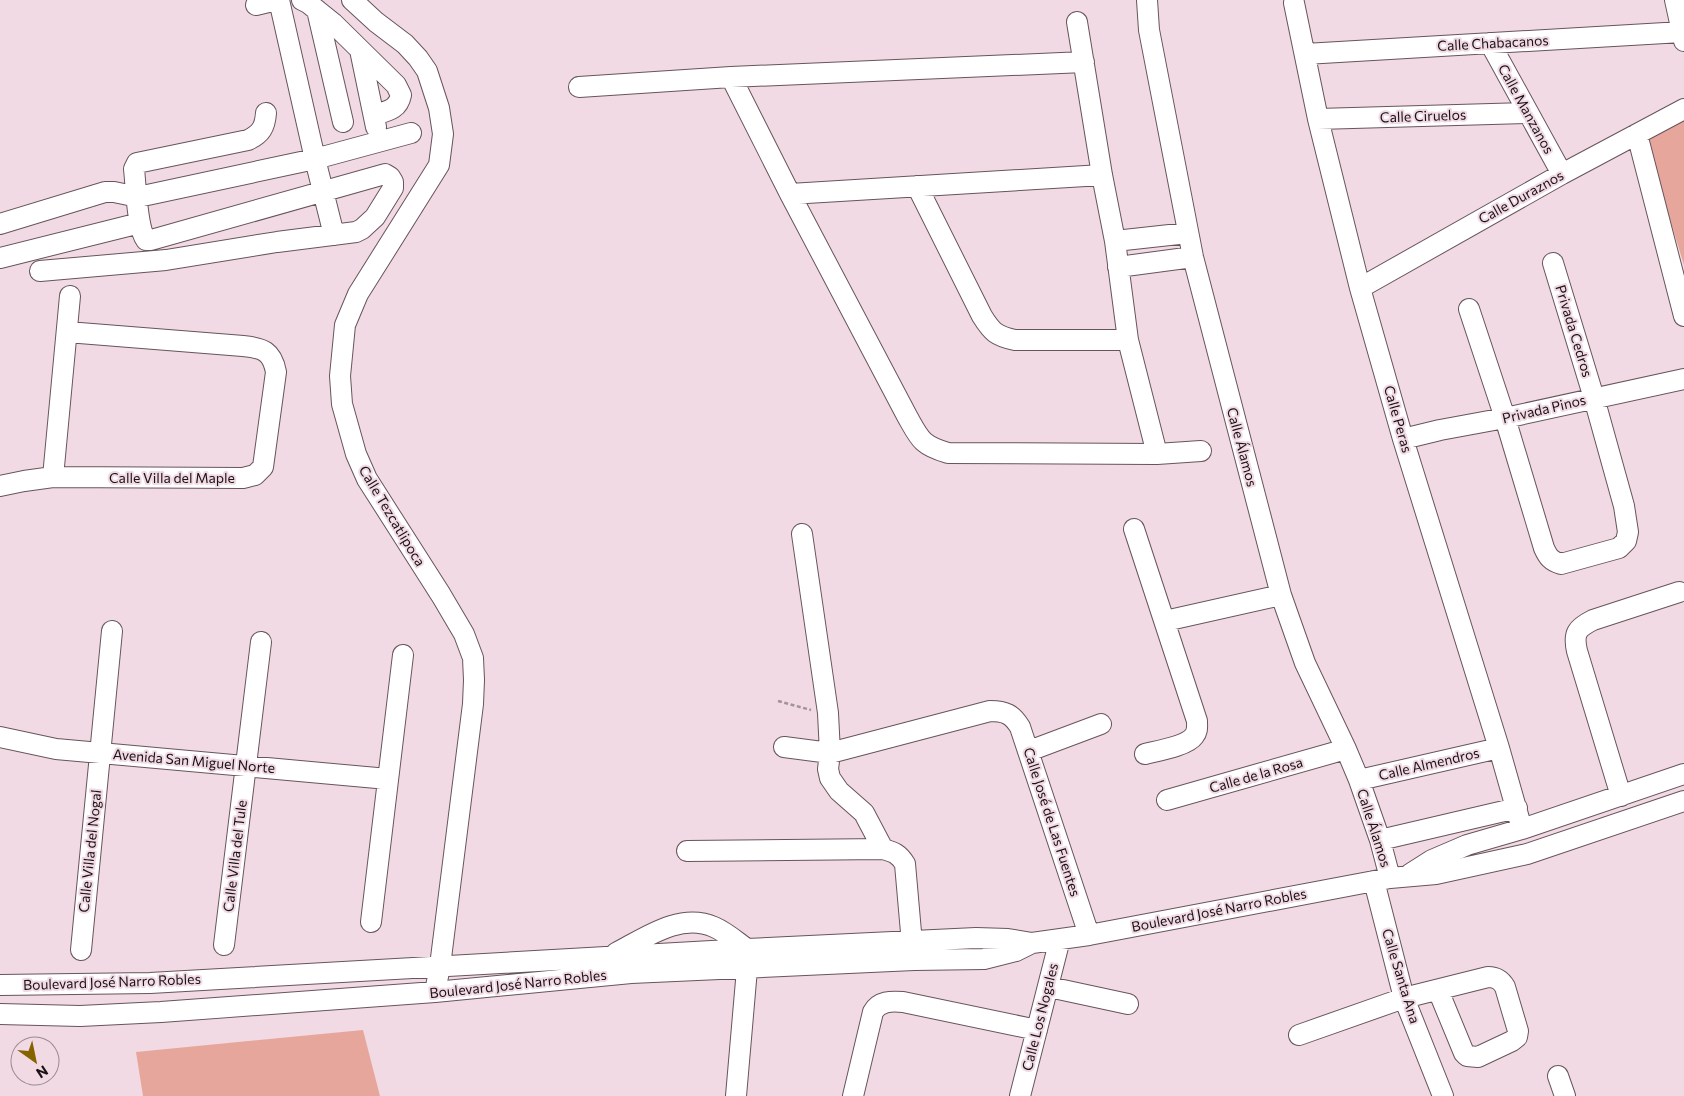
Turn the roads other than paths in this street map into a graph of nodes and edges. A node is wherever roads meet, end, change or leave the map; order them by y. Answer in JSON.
{"nodes":[{"id":1,"x":278,"y":0,"type":"edge"},
{"id":2,"x":352,"y":0,"type":"edge"},
{"id":3,"x":1147,"y":0,"type":"edge"},
{"id":4,"x":1675,"y":0,"type":"edge"},
{"id":5,"x":1294,"y":3,"type":"dead end"},
{"id":6,"x":256,"y":5,"type":"dead end"},
{"id":7,"x":310,"y":5,"type":"edge"},
{"id":8,"x":1077,"y":22,"type":"dead end"},
{"id":9,"x":1683,"y":36,"type":"edge"},
{"id":10,"x":1490,"y":43,"type":"junction"},
{"id":11,"x":360,"y":50,"type":"junction"},
{"id":12,"x":1305,"y":54,"type":"junction"},
{"id":13,"x":1084,"y":62,"type":"junction"},
{"id":14,"x":731,"y":77,"type":"junction"},
{"id":15,"x":579,"y":87,"type":"dead end"},
{"id":16,"x":1684,"y":109,"type":"edge"},
{"id":17,"x":266,"y":113,"type":"dead end"},
{"id":18,"x":1528,"y":113,"type":"junction"},
{"id":19,"x":374,"y":115,"type":"junction"},
{"id":20,"x":1318,"y":119,"type":"junction"},
{"id":21,"x":343,"y":122,"type":"dead end"},
{"id":22,"x":410,"y":133,"type":"dead end"},
{"id":23,"x":1637,"y":134,"type":"junction"},
{"id":24,"x":380,"y":141,"type":"junction"},
{"id":25,"x":315,"y":158,"type":"junction"},
{"id":26,"x":1562,"y":174,"type":"junction"},
{"id":27,"x":1102,"y":175,"type":"junction"},
{"id":28,"x":917,"y":186,"type":"junction"},
{"id":29,"x":324,"y":192,"type":"junction"},
{"id":30,"x":790,"y":194,"type":"junction"},
{"id":31,"x":138,"y":197,"type":"junction"},
{"id":32,"x":234,"y":216,"type":"junction"},
{"id":33,"x":140,"y":223,"type":"junction"},
{"id":34,"x":0,"y":224,"type":"edge"},
{"id":35,"x":1188,"y":233,"type":"junction"},
{"id":36,"x":334,"y":235,"type":"junction"},
{"id":37,"x":1116,"y":241,"type":"junction"},
{"id":38,"x":241,"y":248,"type":"junction"},
{"id":39,"x":1192,"y":257,"type":"junction"},
{"id":40,"x":0,"y":258,"type":"edge"},
{"id":41,"x":1553,"y":263,"type":"dead end"},
{"id":42,"x":1118,"y":267,"type":"junction"},
{"id":43,"x":40,"y":271,"type":"dead end"},
{"id":44,"x":1360,"y":288,"type":"junction"},
{"id":45,"x":70,"y":296,"type":"dead end"},
{"id":46,"x":1469,"y":309,"type":"dead end"},
{"id":47,"x":1684,"y":316,"type":"edge"},
{"id":48,"x":67,"y":332,"type":"junction"},
{"id":49,"x":1128,"y":340,"type":"junction"},
{"id":50,"x":1684,"y":379,"type":"edge"},
{"id":51,"x":1594,"y":398,"type":"junction"},
{"id":52,"x":1505,"y":418,"type":"junction"},
{"id":53,"x":1403,"y":439,"type":"junction"},
{"id":54,"x":1201,"y":451,"type":"dead end"},
{"id":55,"x":1157,"y":454,"type":"junction"},
{"id":56,"x":53,"y":477,"type":"junction"},
{"id":57,"x":0,"y":486,"type":"edge"},
{"id":58,"x":1134,"y":528,"type":"dead end"},
{"id":59,"x":802,"y":534,"type":"dead end"},
{"id":60,"x":1679,"y":592,"type":"dead end"},
{"id":61,"x":1281,"y":595,"type":"junction"},
{"id":62,"x":1165,"y":621,"type":"junction"},
{"id":63,"x":112,"y":631,"type":"dead end"},
{"id":64,"x":261,"y":642,"type":"dead end"},
{"id":65,"x":403,"y":654,"type":"dead end"},
{"id":66,"x":1101,"y":724,"type":"dead end"},
{"id":67,"x":0,"y":737,"type":"edge"},
{"id":68,"x":784,"y":747,"type":"dead end"},
{"id":69,"x":1499,"y":748,"type":"junction"},
{"id":70,"x":1346,"y":749,"type":"junction"},
{"id":71,"x":1029,"y":751,"type":"junction"},
{"id":72,"x":100,"y":752,"type":"junction"},
{"id":73,"x":830,"y":753,"type":"junction"},
{"id":74,"x":1145,"y":754,"type":"dead end"},
{"id":75,"x":246,"y":767,"type":"junction"},
{"id":76,"x":1684,"y":774,"type":"edge"},
{"id":77,"x":388,"y":779,"type":"junction"},
{"id":78,"x":1359,"y":780,"type":"junction"},
{"id":79,"x":1621,"y":796,"type":"junction"},
{"id":80,"x":1167,"y":800,"type":"dead end"},
{"id":81,"x":1684,"y":801,"type":"edge"},
{"id":82,"x":1517,"y":808,"type":"junction"},
{"id":83,"x":1522,"y":829,"type":"junction"},
{"id":84,"x":1380,"y":840,"type":"junction"},
{"id":85,"x":687,"y":851,"type":"dead end"},
{"id":86,"x":891,"y":852,"type":"junction"},
{"id":87,"x":1390,"y":879,"type":"junction"},
{"id":88,"x":371,"y":922,"type":"dead end"},
{"id":89,"x":1089,"y":935,"type":"junction"},
{"id":90,"x":1060,"y":939,"type":"junction"},
{"id":91,"x":224,"y":945,"type":"dead end"},
{"id":92,"x":747,"y":949,"type":"junction"},
{"id":93,"x":81,"y":950,"type":"dead end"},
{"id":94,"x":913,"y":951,"type":"junction"},
{"id":95,"x":608,"y":957,"type":"junction"},
{"id":96,"x":440,"y":966,"type":"junction"},
{"id":97,"x":747,"y":969,"type":"junction"},
{"id":98,"x":0,"y":985,"type":"edge"},
{"id":99,"x":1049,"y":987,"type":"junction"},
{"id":100,"x":1438,"y":990,"type":"junction"},
{"id":101,"x":435,"y":992,"type":"junction"},
{"id":102,"x":1404,"y":998,"type":"junction"},
{"id":103,"x":1128,"y":1004,"type":"dead end"},
{"id":104,"x":0,"y":1014,"type":"edge"},
{"id":105,"x":1037,"y":1030,"type":"junction"},
{"id":106,"x":1299,"y":1035,"type":"dead end"},
{"id":107,"x":1558,"y":1076,"type":"dead end"},
{"id":108,"x":736,"y":1096,"type":"edge"},
{"id":109,"x":853,"y":1096,"type":"edge"},
{"id":110,"x":1020,"y":1096,"type":"edge"},
{"id":111,"x":1444,"y":1096,"type":"edge"},
{"id":112,"x":1565,"y":1096,"type":"edge"}],
"edges":[{"from":1,"to":6,"type":"street"},
{"from":1,"to":25,"type":"street"},
{"from":2,"to":96,"type":"street","name":"Calle Tezcatlipoca"},
{"from":3,"to":35,"type":"street","name":"Calle Álamos"},
{"from":4,"to":9,"type":"street"},
{"from":5,"to":12,"type":"street","name":"Calle Peras"},
{"from":7,"to":11,"type":"street"},
{"from":7,"to":21,"type":"street"},
{"from":8,"to":13,"type":"street"},
{"from":9,"to":10,"type":"street","name":"Calle Chabacanos"},
{"from":10,"to":12,"type":"street","name":"Calle Chabacanos"},
{"from":10,"to":18,"type":"street","name":"Calle Manzanos"},
{"from":11,"to":19,"type":"street"},
{"from":11,"to":19,"type":"street"},
{"from":12,"to":20,"type":"street","name":"Calle Peras"},
{"from":13,"to":14,"type":"street"},
{"from":13,"to":27,"type":"street"},
{"from":14,"to":15,"type":"street"},
{"from":14,"to":30,"type":"street"},
{"from":16,"to":23,"type":"street","name":"Calle Duraznos"},
{"from":17,"to":31,"type":"street"},
{"from":18,"to":20,"type":"street","name":"Calle Ciruelos"},
{"from":18,"to":26,"type":"street","name":"Calle Manzanos"},
{"from":19,"to":24,"type":"street"},
{"from":20,"to":44,"type":"street","name":"Calle Peras"},
{"from":22,"to":24,"type":"street"},
{"from":23,"to":26,"type":"street","name":"Calle Duraznos"},
{"from":23,"to":47,"type":"street"},
{"from":24,"to":25,"type":"street"},
{"from":25,"to":29,"type":"street"},
{"from":25,"to":31,"type":"street"},
{"from":26,"to":44,"type":"street","name":"Calle Duraznos"},
{"from":27,"to":28,"type":"street"},
{"from":27,"to":37,"type":"street"},
{"from":28,"to":30,"type":"street"},
{"from":28,"to":49,"type":"street"},
{"from":29,"to":32,"type":"street"},
{"from":29,"to":36,"type":"street"},
{"from":29,"to":36,"type":"street"},
{"from":30,"to":55,"type":"street"},
{"from":31,"to":33,"type":"street"},
{"from":31,"to":34,"type":"street"},
{"from":32,"to":33,"type":"street"},
{"from":32,"to":38,"type":"street"},
{"from":33,"to":40,"type":"street"},
{"from":35,"to":37,"type":"street"},
{"from":35,"to":39,"type":"street","name":"Calle Álamos"},
{"from":36,"to":38,"type":"street"},
{"from":37,"to":42,"type":"street"},
{"from":38,"to":43,"type":"street"},
{"from":39,"to":42,"type":"street"},
{"from":39,"to":61,"type":"street","name":"Calle Álamos"},
{"from":41,"to":51,"type":"street","name":"Privada Cedros"},
{"from":42,"to":49,"type":"street"},
{"from":44,"to":53,"type":"street","name":"Calle Peras"},
{"from":45,"to":48,"type":"street"},
{"from":46,"to":52,"type":"street"},
{"from":48,"to":56,"type":"street"},
{"from":48,"to":56,"type":"street","name":"Calle Villa del Maple"},
{"from":49,"to":55,"type":"street"},
{"from":50,"to":51,"type":"street","name":"Privada Pinos"},
{"from":51,"to":52,"type":"street","name":"Privada Pinos"},
{"from":51,"to":52,"type":"street","name":"Privada Cedros"},
{"from":52,"to":53,"type":"street","name":"Privada Pinos"},
{"from":53,"to":69,"type":"street","name":"Calle Peras"},
{"from":54,"to":55,"type":"street"},
{"from":56,"to":57,"type":"street","name":"Calle Villa del Maple"},
{"from":58,"to":62,"type":"street"},
{"from":59,"to":73,"type":"street"},
{"from":60,"to":79,"type":"street"},
{"from":61,"to":62,"type":"street"},
{"from":61,"to":70,"type":"street","name":"Calle Álamos"},
{"from":62,"to":74,"type":"street"},
{"from":63,"to":72,"type":"street","name":"Calle Villa del Nogal"},
{"from":64,"to":75,"type":"street","name":"Calle Villa del Tule"},
{"from":65,"to":77,"type":"street"},
{"from":66,"to":71,"type":"street"},
{"from":67,"to":72,"type":"street","name":"Avenida San Miguel Norte"},
{"from":68,"to":73,"type":"street"},
{"from":69,"to":78,"type":"street","name":"Calle Almendros"},
{"from":69,"to":82,"type":"street","name":"Calle Peras"},
{"from":70,"to":78,"type":"street","name":"Calle Álamos"},
{"from":70,"to":80,"type":"street","name":"Calle de la Rosa"},
{"from":71,"to":73,"type":"street","name":"Calle José de Las Fuentes"},
{"from":71,"to":89,"type":"street","name":"Calle José de Las Fuentes"},
{"from":72,"to":75,"type":"street","name":"Avenida San Miguel Norte"},
{"from":72,"to":93,"type":"street","name":"Calle Villa del Nogal"},
{"from":73,"to":86,"type":"street"},
{"from":75,"to":77,"type":"street","name":"Avenida San Miguel Norte"},
{"from":75,"to":91,"type":"street","name":"Calle Villa del Tule"},
{"from":76,"to":79,"type":"street","name":"Boulevard José Narro Robles"},
{"from":77,"to":88,"type":"street"},
{"from":78,"to":84,"type":"street","name":"Calle Álamos"},
{"from":79,"to":83,"type":"street","name":"Boulevard José Narro Robles"},
{"from":81,"to":87,"type":"street","name":"Boulevard José Narro Robles"},
{"from":82,"to":83,"type":"street","name":"Calle Peras"},
{"from":82,"to":84,"type":"street"},
{"from":83,"to":87,"type":"street","name":"Boulevard José Narro Robles"},
{"from":84,"to":87,"type":"street","name":"Calle Álamos"},
{"from":85,"to":86,"type":"street"},
{"from":86,"to":94,"type":"street"},
{"from":87,"to":89,"type":"street","name":"Boulevard José Narro Robles"},
{"from":87,"to":102,"type":"street","name":"Calle Santa Ana"},
{"from":89,"to":90,"type":"street","name":"Boulevard José Narro Robles"},
{"from":90,"to":94,"type":"street","name":"Boulevard José Narro Robles"},
{"from":90,"to":99,"type":"street","name":"Calle Los Nogales"},
{"from":92,"to":94,"type":"street","name":"Boulevard José Narro Robles"},
{"from":92,"to":95,"type":"street","name":"Boulevard José Narro Robles"},
{"from":92,"to":95,"type":"street"},
{"from":92,"to":97,"type":"street"},
{"from":94,"to":97,"type":"street","name":"Boulevard José Narro Robles"},
{"from":95,"to":96,"type":"street","name":"Boulevard José Narro Robles"},
{"from":96,"to":98,"type":"street","name":"Boulevard José Narro Robles"},
{"from":96,"to":101,"type":"street","name":"Calle Tezcatlipoca"},
{"from":97,"to":101,"type":"street","name":"Boulevard José Narro Robles"},
{"from":97,"to":108,"type":"street"},
{"from":99,"to":103,"type":"street"},
{"from":99,"to":105,"type":"street","name":"Calle Los Nogales"},
{"from":100,"to":100,"type":"street"},
{"from":100,"to":102,"type":"street"},
{"from":101,"to":104,"type":"street","name":"Boulevard José Narro Robles"},
{"from":102,"to":106,"type":"street"},
{"from":102,"to":111,"type":"street","name":"Calle Santa Ana"},
{"from":105,"to":109,"type":"street"},
{"from":105,"to":110,"type":"street","name":"Calle Los Nogales"},
{"from":107,"to":112,"type":"street"}]}
